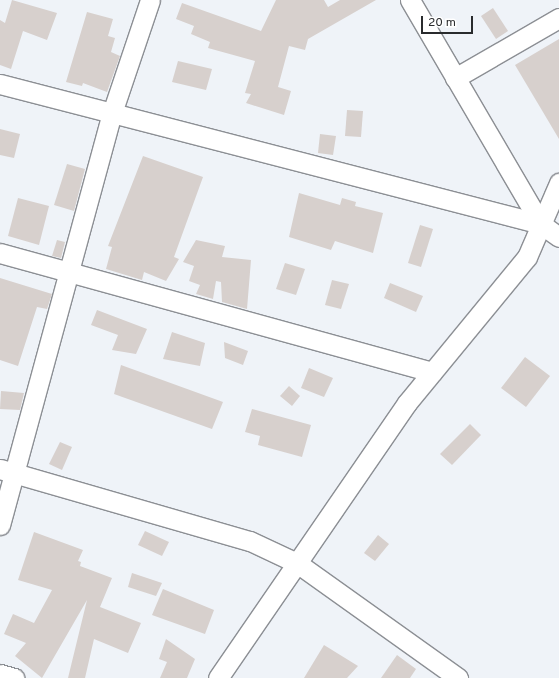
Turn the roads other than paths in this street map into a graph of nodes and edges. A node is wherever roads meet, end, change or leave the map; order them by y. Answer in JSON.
{"nodes":[{"id":1,"x":150,"y":0,"type":"edge"},
{"id":2,"x":410,"y":0,"type":"edge"},
{"id":3,"x":559,"y":18,"type":"edge"},
{"id":4,"x":455,"y":78,"type":"junction"},
{"id":5,"x":0,"y":84,"type":"edge"},
{"id":6,"x":112,"y":113,"type":"junction"},
{"id":7,"x":559,"y":183,"type":"edge"},
{"id":8,"x":541,"y":224,"type":"junction"},
{"id":9,"x":559,"y":237,"type":"edge"},
{"id":10,"x":0,"y":253,"type":"edge"},
{"id":11,"x":70,"y":272,"type":"junction"},
{"id":12,"x":432,"y":372,"type":"junction"},
{"id":13,"x":7,"y":471,"type":"edge"},
{"id":14,"x":0,"y":525,"type":"edge"},
{"id":15,"x":297,"y":563,"type":"junction"},
{"id":16,"x":0,"y":674,"type":"edge"},
{"id":17,"x":14,"y":678,"type":"edge"},
{"id":18,"x":218,"y":678,"type":"edge"},
{"id":19,"x":458,"y":678,"type":"edge"}],
"edges":[{"from":1,"to":6,"type":"street"},
{"from":2,"to":4,"type":"street"},
{"from":3,"to":4,"type":"street"},
{"from":4,"to":8,"type":"street"},
{"from":5,"to":6,"type":"street"},
{"from":6,"to":8,"type":"street"},
{"from":6,"to":11,"type":"street"},
{"from":7,"to":8,"type":"street"},
{"from":8,"to":9,"type":"street"},
{"from":8,"to":12,"type":"street"},
{"from":10,"to":11,"type":"street"},
{"from":11,"to":12,"type":"street"},
{"from":11,"to":13,"type":"street"},
{"from":12,"to":15,"type":"street"},
{"from":13,"to":14,"type":"street"},
{"from":13,"to":15,"type":"street"},
{"from":15,"to":18,"type":"street"},
{"from":15,"to":19,"type":"street"},
{"from":16,"to":17,"type":"street"}]}
